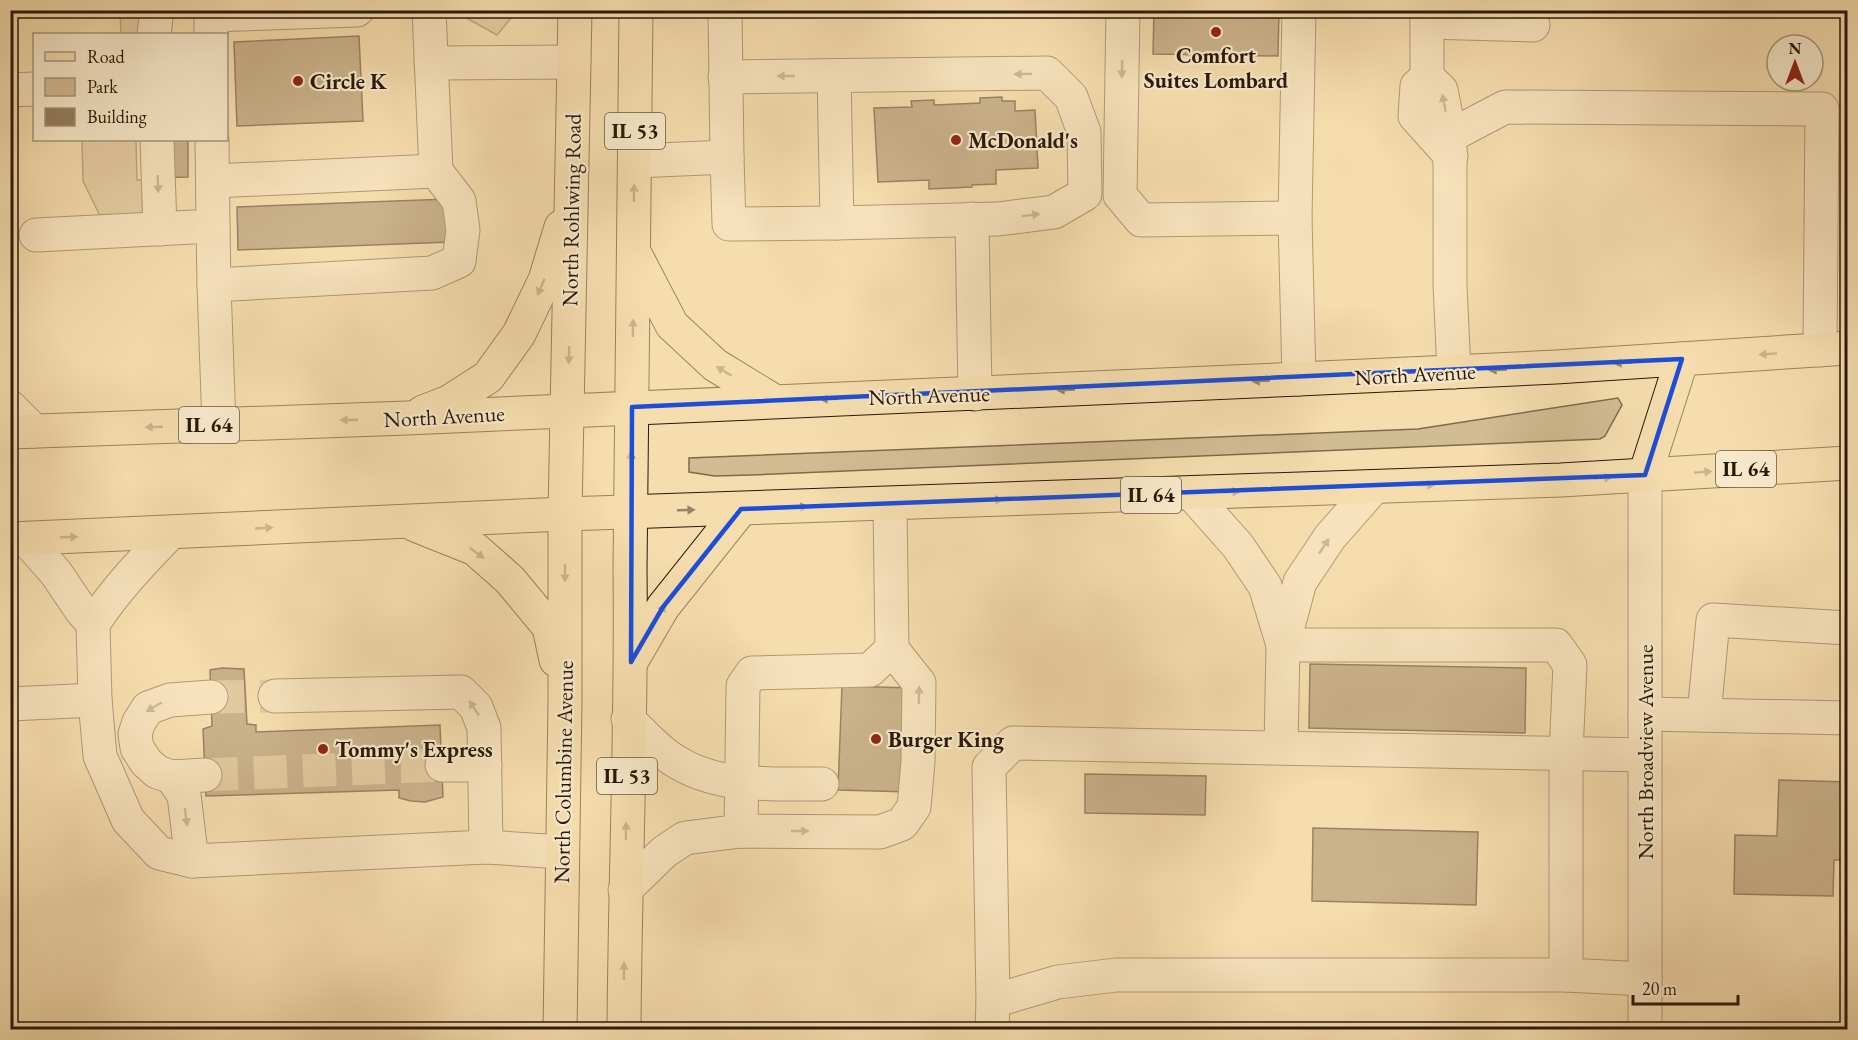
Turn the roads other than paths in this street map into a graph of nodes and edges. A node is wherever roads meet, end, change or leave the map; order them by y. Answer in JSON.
{"nodes":[{"id":1,"x":157,"y":10,"type":"edge"},
{"id":2,"x":357,"y":10,"type":"edge"},
{"id":3,"x":429,"y":10,"type":"edge"},
{"id":4,"x":574,"y":10,"type":"edge"},
{"id":5,"x":636,"y":10,"type":"edge"},
{"id":6,"x":725,"y":10,"type":"edge"},
{"id":7,"x":1123,"y":10,"type":"edge"},
{"id":8,"x":1299,"y":10,"type":"edge"},
{"id":9,"x":1427,"y":16,"type":"edge"},
{"id":10,"x":208,"y":20,"type":"edge"},
{"id":11,"x":1533,"y":25,"type":"dead end"},
{"id":12,"x":154,"y":33,"type":"edge"},
{"id":13,"x":574,"y":62,"type":"junction"},
{"id":14,"x":431,"y":63,"type":"junction"},
{"id":15,"x":834,"y":76,"type":"junction"},
{"id":16,"x":725,"y":77,"type":"junction"},
{"id":17,"x":33,"y":89,"type":"edge"},
{"id":18,"x":10,"y":90,"type":"edge"},
{"id":19,"x":157,"y":141,"type":"edge"},
{"id":20,"x":212,"y":141,"type":"edge"},
{"id":21,"x":1451,"y":146,"type":"junction"},
{"id":22,"x":727,"y":157,"type":"junction"},
{"id":23,"x":634,"y":161,"type":"junction"},
{"id":24,"x":436,"y":171,"type":"junction"},
{"id":25,"x":213,"y":181,"type":"junction"},
{"id":26,"x":572,"y":192,"type":"junction"},
{"id":27,"x":1085,"y":194,"type":"junction"},
{"id":28,"x":1120,"y":195,"type":"junction"},
{"id":29,"x":1294,"y":218,"type":"junction"},
{"id":30,"x":972,"y":219,"type":"junction"},
{"id":31,"x":837,"y":223,"type":"junction"},
{"id":32,"x":213,"y":226,"type":"junction"},
{"id":33,"x":160,"y":229,"type":"junction"},
{"id":34,"x":36,"y":234,"type":"dead end"},
{"id":35,"x":634,"y":251,"type":"junction"},
{"id":36,"x":214,"y":285,"type":"junction"},
{"id":37,"x":1834,"y":349,"type":"edge"},
{"id":38,"x":1682,"y":359,"type":"junction"},
{"id":39,"x":1454,"y":372,"type":"junction"},
{"id":40,"x":1299,"y":380,"type":"junction"},
{"id":41,"x":975,"y":394,"type":"junction"},
{"id":42,"x":774,"y":401,"type":"junction"},
{"id":43,"x":10,"y":408,"type":"edge"},
{"id":44,"x":632,"y":408,"type":"junction"},
{"id":45,"x":568,"y":410,"type":"junction"},
{"id":46,"x":407,"y":418,"type":"junction"},
{"id":47,"x":219,"y":425,"type":"junction"},
{"id":48,"x":22,"y":432,"type":"edge"},
{"id":49,"x":1848,"y":463,"type":"edge"},
{"id":50,"x":1645,"y":475,"type":"junction"},
{"id":51,"x":1374,"y":487,"type":"junction"},
{"id":52,"x":1191,"y":493,"type":"junction"},
{"id":53,"x":890,"y":504,"type":"junction"},
{"id":54,"x":741,"y":508,"type":"junction"},
{"id":55,"x":631,"y":512,"type":"junction"},
{"id":56,"x":565,"y":514,"type":"junction"},
{"id":57,"x":404,"y":521,"type":"junction"},
{"id":58,"x":170,"y":532,"type":"junction"},
{"id":59,"x":18,"y":539,"type":"edge"},
{"id":60,"x":93,"y":624,"type":"junction"},
{"id":61,"x":1848,"y":628,"type":"edge"},
{"id":62,"x":1283,"y":645,"type":"junction"},
{"id":63,"x":892,"y":649,"type":"junction"},
{"id":64,"x":631,"y":662,"type":"junction"},
{"id":65,"x":275,"y":696,"type":"tunnel mouth"},
{"id":66,"x":211,"y":697,"type":"tunnel mouth"},
{"id":67,"x":95,"y":700,"type":"junction"},
{"id":68,"x":565,"y":702,"type":"junction"},
{"id":69,"x":10,"y":704,"type":"edge"},
{"id":70,"x":1645,"y":714,"type":"junction"},
{"id":71,"x":1704,"y":715,"type":"junction"},
{"id":72,"x":1848,"y":718,"type":"edge"},
{"id":73,"x":628,"y":719,"type":"junction"},
{"id":74,"x":1281,"y":747,"type":"junction"},
{"id":75,"x":1566,"y":753,"type":"junction"},
{"id":76,"x":1645,"y":755,"type":"junction"},
{"id":77,"x":442,"y":765,"type":"tunnel mouth"},
{"id":78,"x":485,"y":765,"type":"junction"},
{"id":79,"x":205,"y":775,"type":"tunnel mouth"},
{"id":80,"x":172,"y":777,"type":"junction"},
{"id":81,"x":742,"y":783,"type":"junction"},
{"id":82,"x":822,"y":784,"type":"dead end"},
{"id":83,"x":741,"y":831,"type":"junction"},
{"id":84,"x":486,"y":848,"type":"junction"},
{"id":85,"x":562,"y":852,"type":"junction"},
{"id":86,"x":192,"y":861,"type":"junction"},
{"id":87,"x":625,"y":890,"type":"junction"},
{"id":88,"x":1566,"y":975,"type":"junction"},
{"id":89,"x":1645,"y":979,"type":"junction"},
{"id":90,"x":993,"y":1015,"type":"edge"},
{"id":91,"x":560,"y":1029,"type":"edge"},
{"id":92,"x":624,"y":1029,"type":"edge"},
{"id":93,"x":1645,"y":1029,"type":"edge"}],
"edges":[{"from":1,"to":12,"type":"street"},
{"from":2,"to":10,"type":"street"},
{"from":3,"to":14,"type":"street"},
{"from":4,"to":13,"type":"main road","name":"North Rohlwing Road","number":"IL 53"},
{"from":5,"to":23,"type":"main road","number":"IL 53"},
{"from":6,"to":16,"type":"street"},
{"from":7,"to":28,"type":"street","one_way":true},
{"from":8,"to":29,"type":"street"},
{"from":9,"to":11,"type":"street"},
{"from":9,"to":21,"type":"street"},
{"from":13,"to":14,"type":"street"},
{"from":13,"to":26,"type":"main road","name":"North Rohlwing Road","number":"IL 53"},
{"from":14,"to":24,"type":"street"},
{"from":15,"to":16,"type":"street","one_way":true},
{"from":27,"to":15,"type":"street","one_way":true},
{"from":15,"to":31,"type":"street"},
{"from":16,"to":22,"type":"street"},
{"from":17,"to":18,"type":"street"},
{"from":19,"to":33,"type":"street","one_way":true},
{"from":20,"to":25,"type":"street"},
{"from":21,"to":37,"type":"street"},
{"from":21,"to":39,"type":"street"},
{"from":22,"to":23,"type":"street"},
{"from":22,"to":31,"type":"street"},
{"from":35,"to":23,"type":"main road","number":"IL 53","one_way":true},
{"from":24,"to":25,"type":"street"},
{"from":24,"to":36,"type":"street"},
{"from":25,"to":32,"type":"street"},
{"from":26,"to":45,"type":"main road","name":"North Rohlwing Road","number":"IL 53","one_way":true},
{"from":26,"to":46,"type":"main road","one_way":true},
{"from":27,"to":28,"type":"street"},
{"from":30,"to":27,"type":"street","one_way":true},
{"from":28,"to":29,"type":"street"},
{"from":29,"to":40,"type":"street"},
{"from":30,"to":31,"type":"street"},
{"from":30,"to":41,"type":"street"},
{"from":32,"to":33,"type":"street"},
{"from":32,"to":36,"type":"street"},
{"from":33,"to":34,"type":"street"},
{"from":42,"to":35,"type":"main road","one_way":true},
{"from":44,"to":35,"type":"main road","number":"IL 53","one_way":true},
{"from":36,"to":47,"type":"street"},
{"from":37,"to":38,"type":"main road","name":"North Avenue","number":"IL 64","one_way":true},
{"from":38,"to":39,"type":"main road","name":"North Avenue","number":"IL 64","one_way":true},
{"from":38,"to":50,"type":"main road"},
{"from":39,"to":40,"type":"main road","name":"North Avenue","number":"IL 64"},
{"from":40,"to":41,"type":"main road","name":"North Avenue","number":"IL 64","one_way":true},
{"from":41,"to":42,"type":"main road","name":"North Avenue","number":"IL 64","one_way":true},
{"from":42,"to":44,"type":"main road","name":"North Avenue","number":"IL 64"},
{"from":43,"to":48,"type":"street"},
{"from":44,"to":45,"type":"main road","name":"North Avenue","number":"IL 64"},
{"from":55,"to":44,"type":"main road","number":"IL 53","one_way":true},
{"from":45,"to":46,"type":"main road","name":"North Avenue","number":"IL 64"},
{"from":45,"to":56,"type":"main road","number":"IL 53"},
{"from":46,"to":47,"type":"main road","name":"North Avenue","number":"IL 64","one_way":true},
{"from":47,"to":48,"type":"main road","name":"North Avenue","number":"IL 64","one_way":true},
{"from":50,"to":49,"type":"main road","number":"IL 64","one_way":true},
{"from":51,"to":50,"type":"main road","number":"IL 64","one_way":true},
{"from":50,"to":70,"type":"street","name":"North Broadview Avenue"},
{"from":52,"to":51,"type":"main road","number":"IL 64","one_way":true},
{"from":62,"to":51,"type":"street","one_way":true},
{"from":53,"to":52,"type":"main road","number":"IL 64","one_way":true},
{"from":52,"to":62,"type":"street"},
{"from":54,"to":53,"type":"main road","number":"IL 64","one_way":true},
{"from":53,"to":63,"type":"street"},
{"from":55,"to":54,"type":"main road","number":"IL 64","one_way":true},
{"from":64,"to":54,"type":"main road","one_way":true},
{"from":55,"to":56,"type":"main road","number":"IL 64"},
{"from":55,"to":64,"type":"main road","number":"IL 53"},
{"from":56,"to":57,"type":"main road","number":"IL 64"},
{"from":56,"to":68,"type":"main road","name":"North Columbine Avenue","number":"IL 53","one_way":true},
{"from":58,"to":57,"type":"main road","number":"IL 64","one_way":true},
{"from":57,"to":68,"type":"main road","one_way":true},
{"from":59,"to":58,"type":"main road","number":"IL 64","one_way":true},
{"from":58,"to":60,"type":"street"},
{"from":59,"to":60,"type":"street"},
{"from":60,"to":67,"type":"street"},
{"from":61,"to":71,"type":"street"},
{"from":62,"to":74,"type":"street"},
{"from":62,"to":75,"type":"street"},
{"from":63,"to":81,"type":"street"},
{"from":83,"to":63,"type":"street","one_way":true},
{"from":64,"to":73,"type":"main road","number":"IL 53"},
{"from":78,"to":65,"type":"street","one_way":true},
{"from":66,"to":80,"type":"street","one_way":true},
{"from":67,"to":69,"type":"street"},
{"from":67,"to":86,"type":"street"},
{"from":68,"to":85,"type":"main road","name":"North Columbine Avenue","number":"IL 53"},
{"from":70,"to":71,"type":"street"},
{"from":70,"to":76,"type":"street","name":"North Broadview Avenue"},
{"from":71,"to":72,"type":"street"},
{"from":73,"to":81,"type":"street"},
{"from":87,"to":73,"type":"main road","number":"IL 53","one_way":true},
{"from":74,"to":75,"type":"street"},
{"from":74,"to":90,"type":"street"},
{"from":75,"to":76,"type":"street"},
{"from":75,"to":88,"type":"street"},
{"from":76,"to":89,"type":"street","name":"North Broadview Avenue"},
{"from":77,"to":78,"type":"street"},
{"from":78,"to":84,"type":"street"},
{"from":79,"to":80,"type":"street"},
{"from":80,"to":86,"type":"street","one_way":true},
{"from":81,"to":82,"type":"street"},
{"from":81,"to":83,"type":"street"},
{"from":83,"to":87,"type":"street"},
{"from":84,"to":85,"type":"street"},
{"from":84,"to":86,"type":"street"},
{"from":85,"to":91,"type":"main road","name":"North Columbine Avenue","number":"IL 53"},
{"from":92,"to":87,"type":"main road","number":"IL 53","one_way":true},
{"from":88,"to":89,"type":"street"},
{"from":88,"to":90,"type":"street"},
{"from":89,"to":93,"type":"street","name":"North Broadview Avenue"}]}
